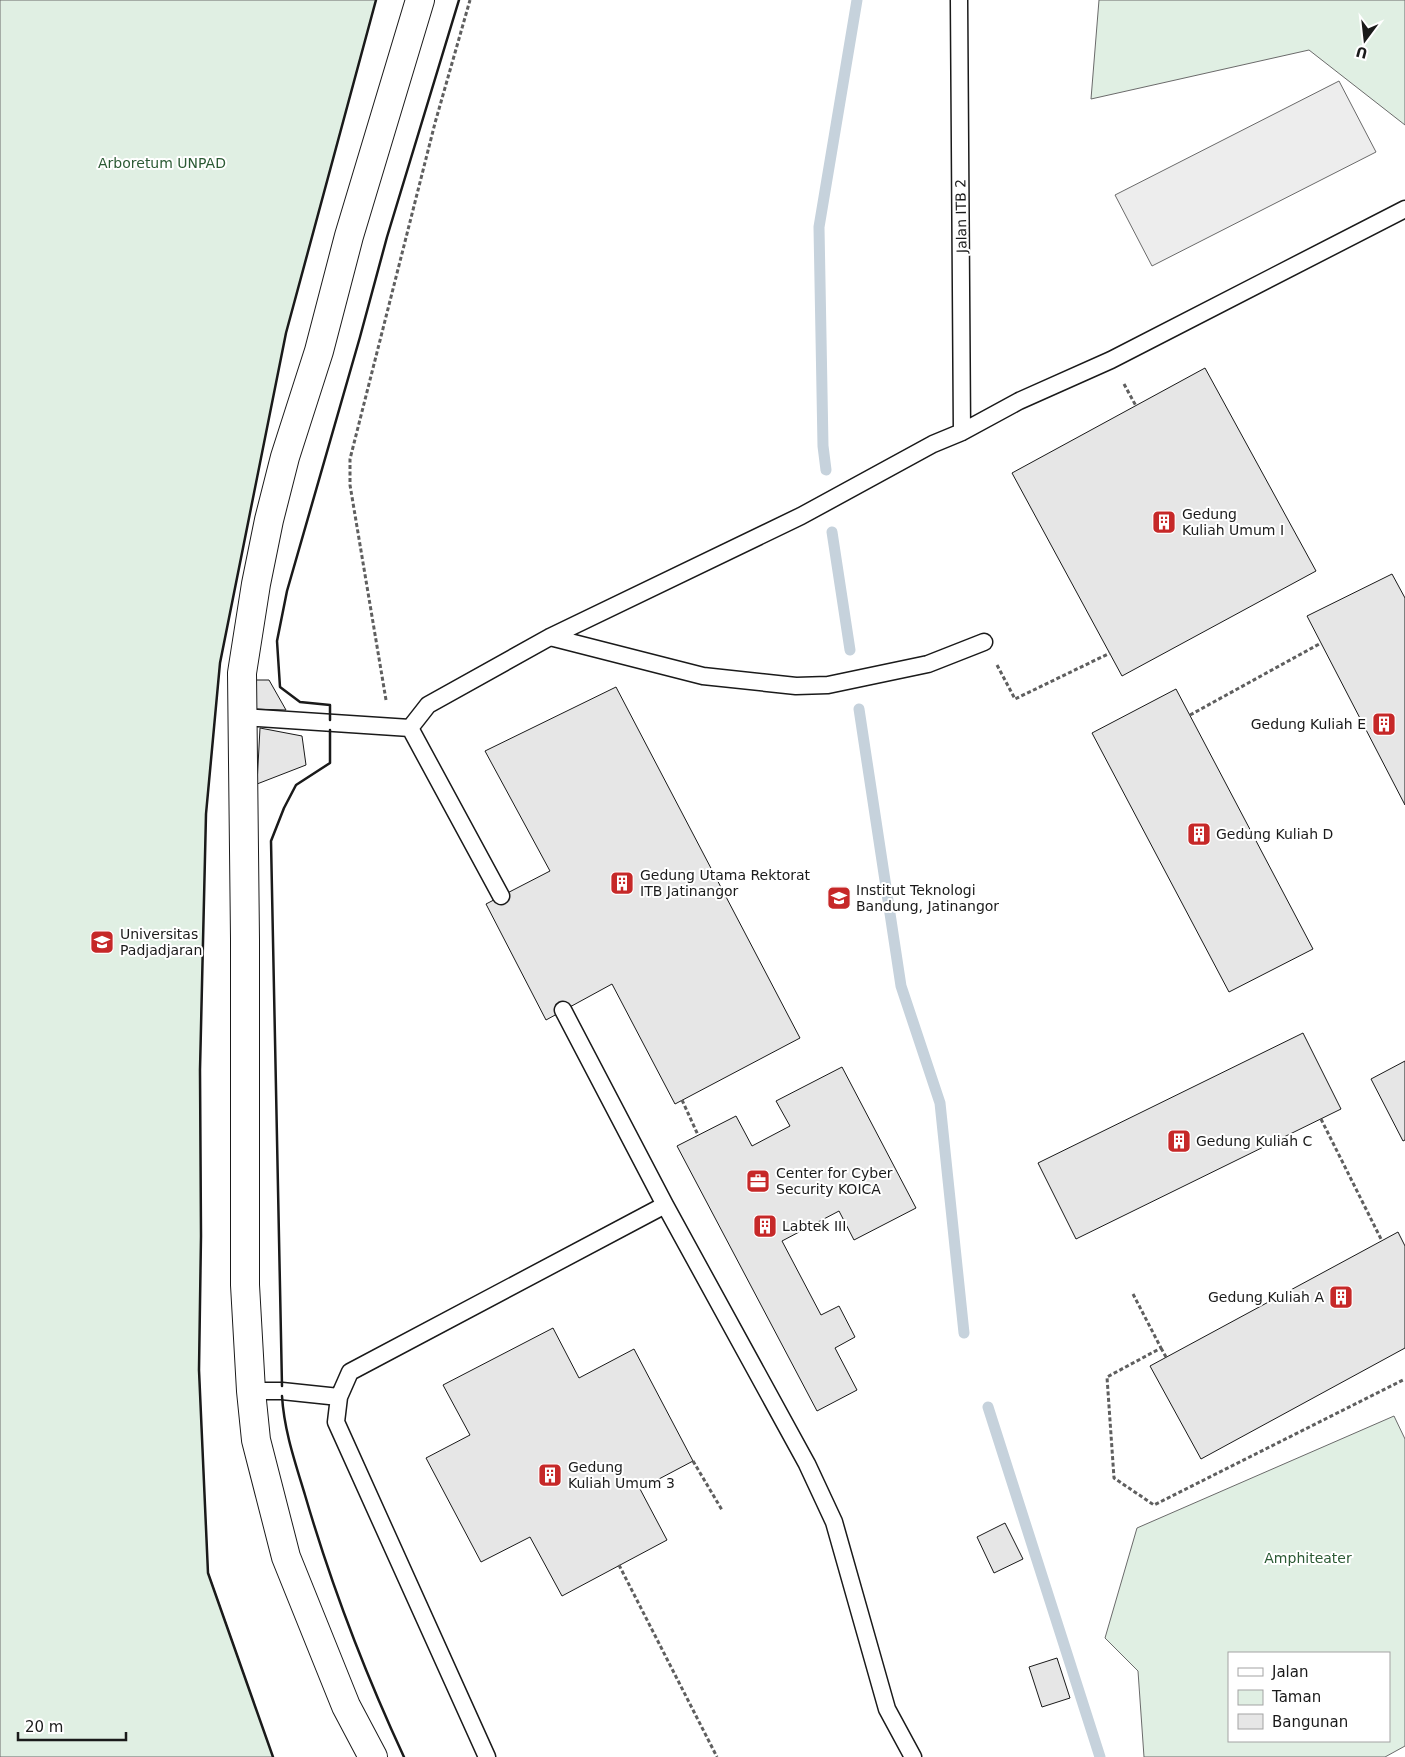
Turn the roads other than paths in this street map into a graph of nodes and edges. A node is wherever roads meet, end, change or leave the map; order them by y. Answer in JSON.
{"nodes":[{"id":1,"x":420,"y":0,"type":"edge"},
{"id":2,"x":959,"y":0,"type":"edge"},
{"id":3,"x":1405,"y":210,"type":"edge"},
{"id":4,"x":962,"y":432,"type":"junction"},
{"id":5,"x":550,"y":636,"type":"junction"},
{"id":6,"x":984,"y":642,"type":"road end"},
{"id":7,"x":243,"y":716,"type":"junction"},
{"id":8,"x":410,"y":728,"type":"junction"},
{"id":9,"x":501,"y":896,"type":"dead end"},
{"id":10,"x":563,"y":1010,"type":"dead end"},
{"id":11,"x":665,"y":1205,"type":"junction"},
{"id":12,"x":251,"y":1390,"type":"junction"},
{"id":13,"x":339,"y":1397,"type":"junction"},
{"id":14,"x":373,"y":1757,"type":"edge"},
{"id":15,"x":487,"y":1757,"type":"edge"},
{"id":16,"x":913,"y":1757,"type":"edge"}],
"edges":[{"from":1,"to":7,"type":"main road"},
{"from":2,"to":4,"type":"lane","name":"Jalan ITB 2"},
{"from":3,"to":4,"type":"lane"},
{"from":4,"to":5,"type":"lane"},
{"from":5,"to":6,"type":"lane"},
{"from":5,"to":8,"type":"lane"},
{"from":7,"to":8,"type":"lane"},
{"from":7,"to":12,"type":"main road"},
{"from":8,"to":9,"type":"lane"},
{"from":10,"to":11,"type":"lane"},
{"from":11,"to":13,"type":"lane"},
{"from":11,"to":16,"type":"lane"},
{"from":12,"to":13,"type":"lane"},
{"from":12,"to":14,"type":"main road"},
{"from":13,"to":15,"type":"lane"}]}
